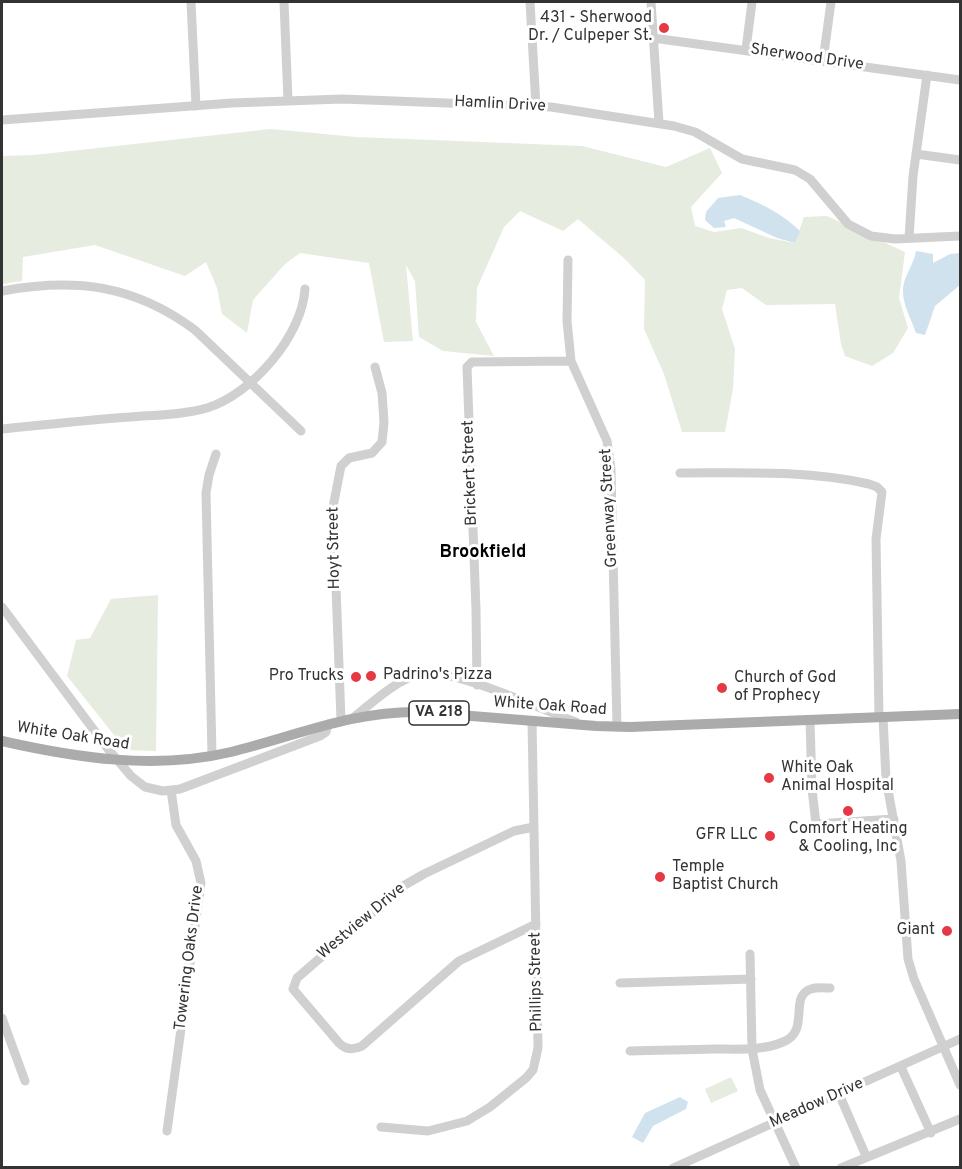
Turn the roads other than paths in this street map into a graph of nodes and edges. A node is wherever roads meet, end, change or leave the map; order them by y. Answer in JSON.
{"nodes":[{"id":1,"x":191,"y":2,"type":"edge"},
{"id":2,"x":284,"y":2,"type":"edge"},
{"id":3,"x":530,"y":2,"type":"edge"},
{"id":4,"x":651,"y":2,"type":"edge"},
{"id":5,"x":752,"y":2,"type":"edge"},
{"id":6,"x":831,"y":2,"type":"edge"},
{"id":7,"x":653,"y":38,"type":"junction"},
{"id":8,"x":746,"y":49,"type":"junction"},
{"id":9,"x":824,"y":61,"type":"junction"},
{"id":10,"x":927,"y":75,"type":"junction"},
{"id":11,"x":960,"y":80,"type":"edge"},
{"id":12,"x":288,"y":101,"type":"junction"},
{"id":13,"x":536,"y":105,"type":"junction"},
{"id":14,"x":196,"y":106,"type":"junction"},
{"id":15,"x":2,"y":120,"type":"edge"},
{"id":16,"x":658,"y":123,"type":"junction"},
{"id":17,"x":916,"y":154,"type":"junction"},
{"id":18,"x":960,"y":160,"type":"edge"},
{"id":19,"x":960,"y":236,"type":"edge"},
{"id":20,"x":909,"y":238,"type":"junction"},
{"id":21,"x":568,"y":260,"type":"dead end"},
{"id":22,"x":305,"y":289,"type":"dead end"},
{"id":23,"x":2,"y":291,"type":"edge"},
{"id":24,"x":571,"y":361,"type":"junction"},
{"id":25,"x":375,"y":367,"type":"dead end"},
{"id":26,"x":250,"y":381,"type":"junction"},
{"id":27,"x":2,"y":429,"type":"edge"},
{"id":28,"x":301,"y":431,"type":"dead end"},
{"id":29,"x":216,"y":454,"type":"dead end"},
{"id":30,"x":680,"y":473,"type":"dead end"},
{"id":31,"x":2,"y":607,"type":"edge"},
{"id":32,"x":477,"y":685,"type":"junction"},
{"id":33,"x":960,"y":714,"type":"edge"},
{"id":34,"x":354,"y":717,"type":"junction"},
{"id":35,"x":881,"y":717,"type":"junction"},
{"id":36,"x":341,"y":720,"type":"junction"},
{"id":37,"x":810,"y":720,"type":"junction"},
{"id":38,"x":532,"y":721,"type":"junction"},
{"id":39,"x":328,"y":724,"type":"junction"},
{"id":40,"x":596,"y":726,"type":"junction"},
{"id":41,"x":617,"y":727,"type":"junction"},
{"id":42,"x":2,"y":741,"type":"edge"},
{"id":43,"x":212,"y":755,"type":"junction"},
{"id":44,"x":118,"y":760,"type":"junction"},
{"id":45,"x":171,"y":790,"type":"junction"},
{"id":46,"x":894,"y":819,"type":"junction"},
{"id":47,"x":534,"y":827,"type":"junction"},
{"id":48,"x":536,"y":924,"type":"junction"},
{"id":49,"x":750,"y":954,"type":"dead end"},
{"id":50,"x":751,"y":979,"type":"junction"},
{"id":51,"x":621,"y":984,"type":"dead end"},
{"id":52,"x":830,"y":988,"type":"dead end"},
{"id":53,"x":2,"y":1018,"type":"edge"},
{"id":54,"x":960,"y":1039,"type":"edge"},
{"id":55,"x":945,"y":1047,"type":"junction"},
{"id":56,"x":752,"y":1049,"type":"junction"},
{"id":57,"x":630,"y":1051,"type":"dead end"},
{"id":58,"x":901,"y":1066,"type":"junction"},
{"id":59,"x":26,"y":1082,"type":"dead end"},
{"id":60,"x":960,"y":1085,"type":"edge"},
{"id":61,"x":839,"y":1095,"type":"junction"},
{"id":62,"x":960,"y":1119,"type":"edge"},
{"id":63,"x":775,"y":1122,"type":"junction"},
{"id":64,"x":381,"y":1127,"type":"dead end"},
{"id":65,"x":167,"y":1131,"type":"dead end"},
{"id":66,"x":931,"y":1132,"type":"junction"},
{"id":67,"x":866,"y":1156,"type":"junction"},
{"id":68,"x":673,"y":1167,"type":"edge"},
{"id":69,"x":796,"y":1167,"type":"edge"},
{"id":70,"x":841,"y":1167,"type":"edge"}],
"edges":[{"from":1,"to":14,"type":"street"},
{"from":2,"to":12,"type":"street"},
{"from":3,"to":13,"type":"street"},
{"from":4,"to":7,"type":"street"},
{"from":5,"to":8,"type":"street"},
{"from":6,"to":9,"type":"street"},
{"from":7,"to":8,"type":"street","name":"Sherwood Drive"},
{"from":7,"to":16,"type":"street"},
{"from":8,"to":9,"type":"street","name":"Sherwood Drive"},
{"from":9,"to":10,"type":"street","name":"Sherwood Drive"},
{"from":10,"to":11,"type":"street","name":"Sherwood Drive"},
{"from":10,"to":17,"type":"street"},
{"from":12,"to":13,"type":"street","name":"Hamlin Drive"},
{"from":12,"to":14,"type":"street","name":"Hamlin Drive"},
{"from":13,"to":16,"type":"street","name":"Hamlin Drive"},
{"from":14,"to":15,"type":"street","name":"Hamlin Drive"},
{"from":16,"to":20,"type":"street","name":"Hamlin Drive"},
{"from":17,"to":18,"type":"street"},
{"from":17,"to":20,"type":"street"},
{"from":19,"to":20,"type":"street","name":"Hamlin Drive"},
{"from":21,"to":24,"type":"street","name":"Greenway Street"},
{"from":22,"to":26,"type":"street"},
{"from":23,"to":26,"type":"street"},
{"from":24,"to":32,"type":"street","name":"Brickert Street"},
{"from":24,"to":41,"type":"street","name":"Greenway Street"},
{"from":25,"to":36,"type":"street","name":"Hoyt Street"},
{"from":26,"to":27,"type":"street"},
{"from":26,"to":28,"type":"street"},
{"from":29,"to":43,"type":"street"},
{"from":30,"to":35,"type":"street"},
{"from":31,"to":44,"type":"street"},
{"from":32,"to":34,"type":"street"},
{"from":32,"to":40,"type":"street"},
{"from":33,"to":35,"type":"main road","name":"White Oak Road","number":"VA 218"},
{"from":34,"to":36,"type":"main road","name":"White Oak Road","number":"VA 218"},
{"from":34,"to":38,"type":"main road","name":"White Oak Road","number":"VA 218"},
{"from":35,"to":37,"type":"main road","name":"White Oak Road","number":"VA 218"},
{"from":35,"to":46,"type":"street"},
{"from":36,"to":39,"type":"main road","name":"White Oak Road","number":"VA 218"},
{"from":37,"to":41,"type":"main road","name":"White Oak Road","number":"VA 218"},
{"from":37,"to":46,"type":"street"},
{"from":38,"to":40,"type":"main road","name":"White Oak Road","number":"VA 218"},
{"from":38,"to":47,"type":"street","name":"Phillips Street"},
{"from":39,"to":43,"type":"main road","name":"White Oak Road","number":"VA 218"},
{"from":39,"to":45,"type":"street"},
{"from":40,"to":41,"type":"main road","name":"White Oak Road","number":"VA 218"},
{"from":42,"to":44,"type":"main road","name":"White Oak Road","number":"VA 218"},
{"from":43,"to":44,"type":"main road","name":"White Oak Road","number":"VA 218"},
{"from":44,"to":45,"type":"street"},
{"from":45,"to":65,"type":"street","name":"Towering Oaks Drive"},
{"from":46,"to":55,"type":"street"},
{"from":47,"to":48,"type":"street","name":"Phillips Street"},
{"from":47,"to":48,"type":"street","name":"Westview Drive"},
{"from":48,"to":64,"type":"street","name":"Phillips Street"},
{"from":49,"to":50,"type":"street"},
{"from":50,"to":51,"type":"street"},
{"from":50,"to":56,"type":"street"},
{"from":52,"to":56,"type":"street"},
{"from":53,"to":59,"type":"street"},
{"from":54,"to":55,"type":"street","name":"Meadow Drive"},
{"from":55,"to":58,"type":"street","name":"Meadow Drive"},
{"from":55,"to":60,"type":"street"},
{"from":56,"to":57,"type":"street"},
{"from":56,"to":63,"type":"street"},
{"from":58,"to":61,"type":"street","name":"Meadow Drive"},
{"from":58,"to":66,"type":"street"},
{"from":61,"to":63,"type":"street","name":"Meadow Drive"},
{"from":61,"to":67,"type":"street"},
{"from":62,"to":66,"type":"street"},
{"from":63,"to":68,"type":"street","name":"Meadow Drive"},
{"from":63,"to":69,"type":"street"},
{"from":66,"to":67,"type":"street"},
{"from":67,"to":70,"type":"street"}]}
